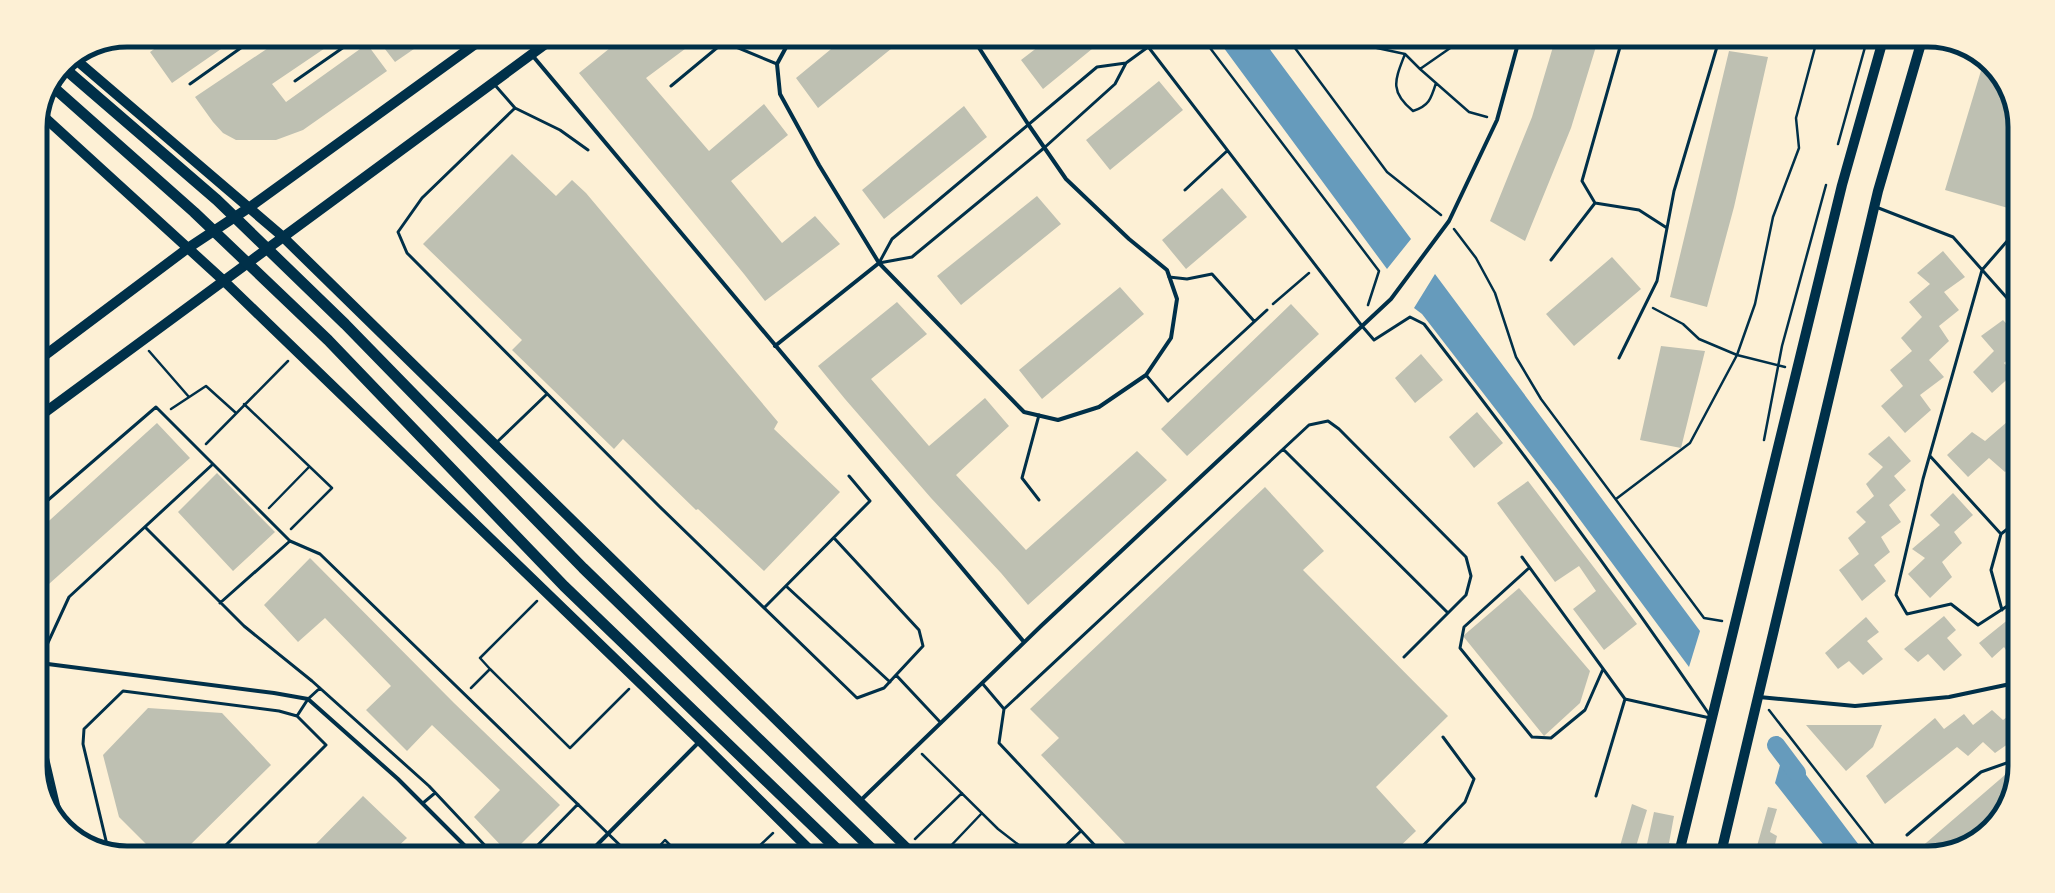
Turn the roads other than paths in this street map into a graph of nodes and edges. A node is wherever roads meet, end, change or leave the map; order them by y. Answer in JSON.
{"nodes":[{"id":1,"x":242,"y":47,"type":"edge"},
{"id":2,"x":344,"y":47,"type":"edge"},
{"id":3,"x":471,"y":47,"type":"edge"},
{"id":4,"x":542,"y":47,"type":"edge"},
{"id":5,"x":718,"y":47,"type":"edge"},
{"id":6,"x":736,"y":47,"type":"edge"},
{"id":7,"x":786,"y":47,"type":"edge"},
{"id":8,"x":978,"y":47,"type":"edge"},
{"id":9,"x":1148,"y":47,"type":"joint"},
{"id":10,"x":1516,"y":47,"type":"edge"},
{"id":11,"x":1620,"y":47,"type":"edge"},
{"id":12,"x":1717,"y":47,"type":"edge"},
{"id":13,"x":1882,"y":47,"type":"edge"},
{"id":14,"x":1920,"y":47,"type":"edge"},
{"id":15,"x":531,"y":55,"type":"junction"},
{"id":16,"x":80,"y":63,"type":"edge"},
{"id":17,"x":1126,"y":63,"type":"junction"},
{"id":18,"x":777,"y":64,"type":"junction"},
{"id":19,"x":69,"y":72,"type":"edge"},
{"id":20,"x":294,"y":81,"type":"dead end"},
{"id":21,"x":493,"y":83,"type":"junction"},
{"id":22,"x":190,"y":84,"type":"dead end"},
{"id":23,"x":671,"y":86,"type":"dead end"},
{"id":24,"x":56,"y":90,"type":"edge"},
{"id":25,"x":515,"y":108,"type":"junction"},
{"id":26,"x":47,"y":120,"type":"edge"},
{"id":27,"x":1028,"y":124,"type":"junction"},
{"id":28,"x":1044,"y":148,"type":"junction"},
{"id":29,"x":588,"y":150,"type":"dead end"},
{"id":30,"x":1227,"y":151,"type":"junction"},
{"id":31,"x":1185,"y":190,"type":"dead end"},
{"id":32,"x":1595,"y":203,"type":"junction"},
{"id":33,"x":1875,"y":206,"type":"junction"},
{"id":34,"x":250,"y":207,"type":"junction"},
{"id":35,"x":1667,"y":228,"type":"junction"},
{"id":36,"x":282,"y":236,"type":"junction"},
{"id":37,"x":2008,"y":240,"type":"edge"},
{"id":38,"x":188,"y":248,"type":"junction"},
{"id":39,"x":1551,"y":260,"type":"dead end"},
{"id":40,"x":880,"y":262,"type":"junction"},
{"id":41,"x":1982,"y":270,"type":"junction"},
{"id":42,"x":1169,"y":277,"type":"junction"},
{"id":43,"x":224,"y":281,"type":"junction"},
{"id":44,"x":2008,"y":299,"type":"edge"},
{"id":45,"x":1267,"y":310,"type":"road end"},
{"id":46,"x":1254,"y":321,"type":"junction"},
{"id":47,"x":1362,"y":326,"type":"junction"},
{"id":48,"x":776,"y":346,"type":"junction"},
{"id":49,"x":47,"y":354,"type":"edge"},
{"id":50,"x":1619,"y":358,"type":"dead end"},
{"id":51,"x":1146,"y":375,"type":"junction"},
{"id":52,"x":547,"y":394,"type":"junction"},
{"id":53,"x":47,"y":411,"type":"edge"},
{"id":54,"x":1039,"y":415,"type":"junction"},
{"id":55,"x":495,"y":444,"type":"junction"},
{"id":56,"x":1283,"y":449,"type":"junction"},
{"id":57,"x":1930,"y":456,"type":"junction"},
{"id":58,"x":213,"y":464,"type":"junction"},
{"id":59,"x":849,"y":476,"type":"dead end"},
{"id":60,"x":1039,"y":500,"type":"dead end"},
{"id":61,"x":47,"y":501,"type":"edge"},
{"id":62,"x":145,"y":527,"type":"junction"},
{"id":63,"x":2008,"y":529,"type":"edge"},
{"id":64,"x":2002,"y":534,"type":"junction"},
{"id":65,"x":834,"y":538,"type":"junction"},
{"id":66,"x":290,"y":541,"type":"junction"},
{"id":67,"x":1522,"y":557,"type":"dead end"},
{"id":68,"x":1530,"y":568,"type":"junction"},
{"id":69,"x":786,"y":586,"type":"junction"},
{"id":70,"x":220,"y":603,"type":"junction"},
{"id":71,"x":2008,"y":606,"type":"edge"},
{"id":72,"x":764,"y":608,"type":"junction"},
{"id":73,"x":2002,"y":610,"type":"junction"},
{"id":74,"x":1448,"y":613,"type":"junction"},
{"id":75,"x":1024,"y":642,"type":"junction"},
{"id":76,"x":47,"y":645,"type":"edge"},
{"id":77,"x":1404,"y":657,"type":"dead end"},
{"id":78,"x":47,"y":664,"type":"edge"},
{"id":79,"x":1603,"y":669,"type":"junction"},
{"id":80,"x":896,"y":675,"type":"junction"},
{"id":81,"x":890,"y":682,"type":"junction"},
{"id":82,"x":982,"y":683,"type":"junction"},
{"id":83,"x":2008,"y":684,"type":"edge"},
{"id":84,"x":320,"y":688,"type":"junction"},
{"id":85,"x":1759,"y":697,"type":"junction"},
{"id":86,"x":308,"y":699,"type":"junction"},
{"id":87,"x":1625,"y":699,"type":"junction"},
{"id":88,"x":1004,"y":709,"type":"junction"},
{"id":89,"x":297,"y":716,"type":"junction"},
{"id":90,"x":1712,"y":718,"type":"junction"},
{"id":91,"x":941,"y":723,"type":"junction"},
{"id":92,"x":1442,"y":737,"type":"dead end"},
{"id":93,"x":700,"y":741,"type":"junction"},
{"id":94,"x":47,"y":758,"type":"edge"},
{"id":95,"x":2008,"y":762,"type":"edge"},
{"id":96,"x":435,"y":793,"type":"junction"},
{"id":97,"x":1596,"y":796,"type":"dead end"},
{"id":98,"x":859,"y":802,"type":"junction"},
{"id":99,"x":423,"y":803,"type":"junction"},
{"id":100,"x":578,"y":804,"type":"junction"},
{"id":101,"x":59,"y":807,"type":"edge"},
{"id":102,"x":1081,"y":831,"type":"junction"},
{"id":103,"x":609,"y":833,"type":"junction"},
{"id":104,"x":1907,"y":835,"type":"dead end"},
{"id":105,"x":107,"y":843,"type":"edge"},
{"id":106,"x":225,"y":846,"type":"edge"},
{"id":107,"x":465,"y":846,"type":"edge"},
{"id":108,"x":485,"y":846,"type":"edge"},
{"id":109,"x":537,"y":846,"type":"edge"},
{"id":110,"x":595,"y":846,"type":"edge"},
{"id":111,"x":621,"y":846,"type":"edge"},
{"id":112,"x":806,"y":846,"type":"edge"},
{"id":113,"x":834,"y":846,"type":"edge"},
{"id":114,"x":869,"y":846,"type":"edge"},
{"id":115,"x":905,"y":846,"type":"edge"},
{"id":116,"x":1065,"y":846,"type":"edge"},
{"id":117,"x":1095,"y":846,"type":"edge"},
{"id":118,"x":1423,"y":846,"type":"edge"},
{"id":119,"x":1681,"y":846,"type":"edge"},
{"id":120,"x":1723,"y":846,"type":"edge"}],
"edges":[{"from":1,"to":22,"type":"lane"},
{"from":2,"to":20,"type":"lane"},
{"from":3,"to":34,"type":"main road"},
{"from":4,"to":15,"type":"main road"},
{"from":5,"to":23,"type":"lane"},
{"from":6,"to":18,"type":"lane"},
{"from":7,"to":18,"type":"street"},
{"from":8,"to":27,"type":"street"},
{"from":9,"to":17,"type":"lane"},
{"from":9,"to":30,"type":"lane"},
{"from":10,"to":47,"type":"street"},
{"from":11,"to":32,"type":"lane"},
{"from":12,"to":35,"type":"lane"},
{"from":13,"to":90,"type":"main road"},
{"from":14,"to":33,"type":"main road"},
{"from":15,"to":21,"type":"main road"},
{"from":15,"to":48,"type":"street"},
{"from":16,"to":34,"type":"main road"},
{"from":17,"to":27,"type":"lane"},
{"from":17,"to":28,"type":"lane"},
{"from":18,"to":40,"type":"street"},
{"from":19,"to":114,"type":"highway"},
{"from":21,"to":25,"type":"lane"},
{"from":21,"to":36,"type":"main road"},
{"from":24,"to":113,"type":"highway"},
{"from":25,"to":29,"type":"lane"},
{"from":25,"to":52,"type":"lane"},
{"from":26,"to":38,"type":"main road"},
{"from":27,"to":28,"type":"street"},
{"from":27,"to":40,"type":"lane"},
{"from":28,"to":40,"type":"lane"},
{"from":28,"to":42,"type":"street"},
{"from":30,"to":31,"type":"lane"},
{"from":30,"to":47,"type":"lane"},
{"from":32,"to":35,"type":"lane"},
{"from":32,"to":39,"type":"lane"},
{"from":33,"to":41,"type":"lane"},
{"from":33,"to":85,"type":"main road"},
{"from":34,"to":36,"type":"main road"},
{"from":34,"to":38,"type":"main road"},
{"from":35,"to":50,"type":"lane"},
{"from":36,"to":43,"type":"main road"},
{"from":36,"to":55,"type":"main road"},
{"from":37,"to":41,"type":"lane"},
{"from":38,"to":43,"type":"main road"},
{"from":38,"to":49,"type":"main road"},
{"from":40,"to":48,"type":"street"},
{"from":40,"to":54,"type":"street"},
{"from":41,"to":44,"type":"lane"},
{"from":41,"to":57,"type":"lane"},
{"from":42,"to":46,"type":"lane"},
{"from":42,"to":51,"type":"street"},
{"from":43,"to":53,"type":"main road"},
{"from":43,"to":93,"type":"main road"},
{"from":45,"to":46,"type":"lane"},
{"from":46,"to":51,"type":"lane"},
{"from":47,"to":75,"type":"street"},
{"from":47,"to":90,"type":"lane"},
{"from":48,"to":75,"type":"street"},
{"from":51,"to":54,"type":"street"},
{"from":52,"to":55,"type":"lane"},
{"from":52,"to":72,"type":"lane"},
{"from":54,"to":60,"type":"lane"},
{"from":55,"to":98,"type":"main road"},
{"from":56,"to":74,"type":"lane"},
{"from":56,"to":74,"type":"lane"},
{"from":56,"to":88,"type":"lane"},
{"from":57,"to":64,"type":"lane"},
{"from":57,"to":73,"type":"lane"},
{"from":58,"to":61,"type":"lane"},
{"from":58,"to":62,"type":"lane"},
{"from":58,"to":66,"type":"lane"},
{"from":59,"to":65,"type":"lane"},
{"from":62,"to":70,"type":"lane"},
{"from":62,"to":76,"type":"lane"},
{"from":63,"to":64,"type":"lane"},
{"from":64,"to":73,"type":"lane"},
{"from":65,"to":69,"type":"lane"},
{"from":65,"to":80,"type":"lane"},
{"from":66,"to":70,"type":"lane"},
{"from":66,"to":100,"type":"lane"},
{"from":67,"to":68,"type":"lane"},
{"from":68,"to":79,"type":"lane"},
{"from":68,"to":79,"type":"lane"},
{"from":69,"to":72,"type":"lane"},
{"from":69,"to":81,"type":"lane"},
{"from":70,"to":84,"type":"lane"},
{"from":71,"to":73,"type":"lane"},
{"from":72,"to":81,"type":"lane"},
{"from":74,"to":77,"type":"lane"},
{"from":75,"to":82,"type":"street"},
{"from":78,"to":86,"type":"street"},
{"from":79,"to":87,"type":"lane"},
{"from":80,"to":81,"type":"lane"},
{"from":80,"to":91,"type":"lane"},
{"from":82,"to":88,"type":"lane"},
{"from":82,"to":91,"type":"street"},
{"from":83,"to":85,"type":"street"},
{"from":84,"to":86,"type":"lane"},
{"from":84,"to":96,"type":"lane"},
{"from":85,"to":120,"type":"main road"},
{"from":86,"to":89,"type":"lane"},
{"from":86,"to":99,"type":"street"},
{"from":87,"to":90,"type":"lane"},
{"from":87,"to":97,"type":"lane"},
{"from":88,"to":102,"type":"lane"},
{"from":89,"to":105,"type":"lane"},
{"from":89,"to":106,"type":"lane"},
{"from":90,"to":119,"type":"main road"},
{"from":91,"to":98,"type":"street"},
{"from":92,"to":118,"type":"lane"},
{"from":93,"to":103,"type":"street"},
{"from":93,"to":112,"type":"main road"},
{"from":94,"to":101,"type":"street"},
{"from":95,"to":104,"type":"lane"},
{"from":96,"to":99,"type":"lane"},
{"from":96,"to":108,"type":"lane"},
{"from":98,"to":115,"type":"main road"},
{"from":99,"to":107,"type":"street"},
{"from":100,"to":103,"type":"lane"},
{"from":100,"to":109,"type":"lane"},
{"from":102,"to":116,"type":"lane"},
{"from":102,"to":117,"type":"lane"},
{"from":103,"to":110,"type":"street"},
{"from":103,"to":111,"type":"lane"}]}
